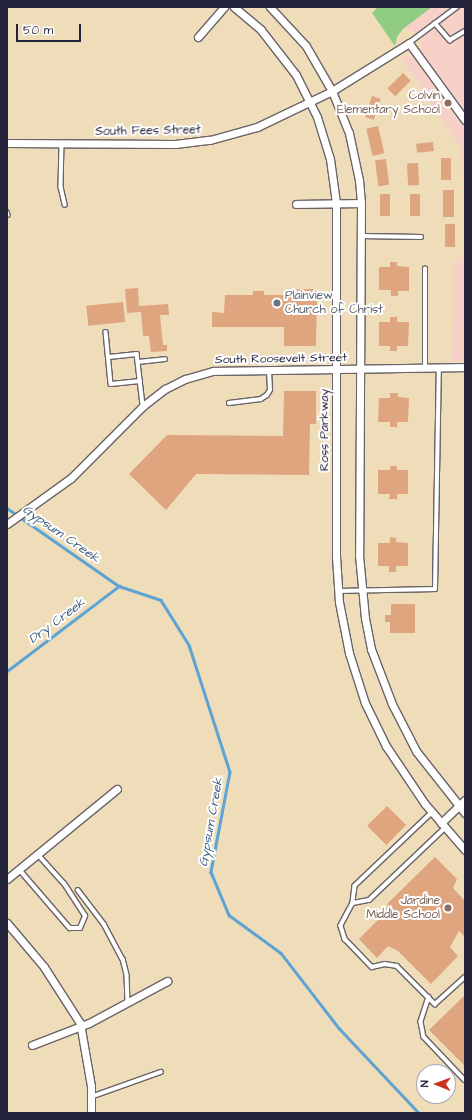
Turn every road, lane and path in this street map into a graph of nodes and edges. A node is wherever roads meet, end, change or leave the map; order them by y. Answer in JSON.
{"nodes":[{"id":1,"x":224,"y":7,"type":"edge"},
{"id":2,"x":234,"y":7,"type":"edge"},
{"id":3,"x":270,"y":7,"type":"edge"},
{"id":4,"x":457,"y":7,"type":"edge"},
{"id":5,"x":435,"y":24,"type":"junction"},
{"id":6,"x":465,"y":31,"type":"edge"},
{"id":7,"x":198,"y":37,"type":"dead end"},
{"id":8,"x":409,"y":43,"type":"junction"},
{"id":9,"x":332,"y":91,"type":"junction"},
{"id":10,"x":310,"y":101,"type":"junction"},
{"id":11,"x":465,"y":120,"type":"edge"},
{"id":12,"x":7,"y":142,"type":"edge"},
{"id":13,"x":62,"y":143,"type":"junction"},
{"id":14,"x":336,"y":203,"type":"junction"},
{"id":15,"x":361,"y":203,"type":"junction"},
{"id":16,"x":296,"y":204,"type":"dead end"},
{"id":17,"x":65,"y":205,"type":"dead end"},
{"id":18,"x":361,"y":236,"type":"junction"},
{"id":19,"x":421,"y":237,"type":"dead end"},
{"id":20,"x":425,"y":269,"type":"dead end"},
{"id":21,"x":106,"y":332,"type":"dead end"},
{"id":22,"x":108,"y":357,"type":"junction"},
{"id":23,"x":165,"y":358,"type":"dead end"},
{"id":24,"x":138,"y":362,"type":"junction"},
{"id":25,"x":465,"y":367,"type":"edge"},
{"id":26,"x":360,"y":368,"type":"junction"},
{"id":27,"x":425,"y":368,"type":"junction"},
{"id":28,"x":439,"y":368,"type":"junction"},
{"id":29,"x":336,"y":369,"type":"junction"},
{"id":30,"x":269,"y":370,"type":"junction"},
{"id":31,"x":140,"y":381,"type":"junction"},
{"id":32,"x":229,"y":403,"type":"dead end"},
{"id":33,"x":143,"y":406,"type":"junction"},
{"id":34,"x":7,"y":524,"type":"edge"},
{"id":35,"x":361,"y":589,"type":"junction"},
{"id":36,"x":338,"y":591,"type":"junction"},
{"id":37,"x":117,"y":789,"type":"dead end"},
{"id":38,"x":465,"y":800,"type":"edge"},
{"id":39,"x":459,"y":807,"type":"junction"},
{"id":40,"x":432,"y":813,"type":"junction"},
{"id":41,"x":465,"y":814,"type":"edge"},
{"id":42,"x":443,"y":826,"type":"junction"},
{"id":43,"x":465,"y":850,"type":"edge"},
{"id":44,"x":37,"y":854,"type":"junction"},
{"id":45,"x":19,"y":869,"type":"junction"},
{"id":46,"x":7,"y":879,"type":"edge"},
{"id":47,"x":78,"y":890,"type":"dead end"},
{"id":48,"x":353,"y":903,"type":"junction"},
{"id":49,"x":7,"y":923,"type":"edge"},
{"id":50,"x":465,"y":977,"type":"edge"},
{"id":51,"x":167,"y":981,"type":"dead end"},
{"id":52,"x":429,"y":997,"type":"junction"},
{"id":53,"x":128,"y":1002,"type":"junction"},
{"id":54,"x":80,"y":1026,"type":"junction"},
{"id":55,"x":32,"y":1045,"type":"dead end"},
{"id":56,"x":161,"y":1072,"type":"dead end"},
{"id":57,"x":465,"y":1080,"type":"edge"},
{"id":58,"x":91,"y":1097,"type":"junction"},
{"id":59,"x":91,"y":1113,"type":"edge"}],
"edges":[{"from":1,"to":7,"type":"street"},
{"from":2,"to":10,"type":"street","name":"Ross Parkway"},
{"from":3,"to":9,"type":"street"},
{"from":4,"to":5,"type":"lane"},
{"from":5,"to":6,"type":"lane"},
{"from":5,"to":8,"type":"lane"},
{"from":8,"to":9,"type":"street","name":"South Fees Street"},
{"from":8,"to":11,"type":"street"},
{"from":9,"to":10,"type":"street","name":"South Fees Street"},
{"from":9,"to":15,"type":"street"},
{"from":10,"to":13,"type":"street","name":"South Fees Street"},
{"from":10,"to":14,"type":"street","name":"Ross Parkway"},
{"from":12,"to":13,"type":"street","name":"South Fees Street"},
{"from":13,"to":17,"type":"lane"},
{"from":14,"to":15,"type":"street"},
{"from":14,"to":16,"type":"street"},
{"from":14,"to":29,"type":"street","name":"Ross Parkway"},
{"from":15,"to":18,"type":"street"},
{"from":18,"to":19,"type":"lane"},
{"from":18,"to":26,"type":"street"},
{"from":20,"to":27,"type":"lane"},
{"from":21,"to":22,"type":"lane"},
{"from":22,"to":24,"type":"lane"},
{"from":22,"to":31,"type":"lane"},
{"from":23,"to":24,"type":"lane"},
{"from":24,"to":31,"type":"lane"},
{"from":25,"to":28,"type":"street","name":"South Roosevelt Street"},
{"from":26,"to":27,"type":"street","name":"South Roosevelt Street"},
{"from":26,"to":29,"type":"street","name":"South Roosevelt Street"},
{"from":26,"to":35,"type":"street"},
{"from":27,"to":28,"type":"street","name":"South Roosevelt Street"},
{"from":28,"to":35,"type":"lane"},
{"from":29,"to":30,"type":"street","name":"South Roosevelt Street"},
{"from":29,"to":36,"type":"street","name":"Ross Parkway"},
{"from":30,"to":32,"type":"lane"},
{"from":30,"to":33,"type":"street","name":"South Roosevelt Street"},
{"from":31,"to":33,"type":"lane"},
{"from":33,"to":34,"type":"street","name":"South Roosevelt Street"},
{"from":35,"to":36,"type":"lane"},
{"from":35,"to":39,"type":"street"},
{"from":36,"to":40,"type":"street","name":"Ross Parkway"},
{"from":37,"to":44,"type":"street"},
{"from":38,"to":39,"type":"street"},
{"from":39,"to":41,"type":"street"},
{"from":39,"to":42,"type":"street"},
{"from":40,"to":42,"type":"street","name":"Ross Parkway"},
{"from":40,"to":48,"type":"lane"},
{"from":42,"to":43,"type":"street","name":"Ross Parkway"},
{"from":42,"to":48,"type":"lane"},
{"from":44,"to":45,"type":"street"},
{"from":44,"to":45,"type":"lane"},
{"from":45,"to":46,"type":"street"},
{"from":47,"to":53,"type":"lane"},
{"from":48,"to":52,"type":"lane"},
{"from":49,"to":54,"type":"street"},
{"from":50,"to":52,"type":"lane"},
{"from":51,"to":53,"type":"street"},
{"from":52,"to":57,"type":"lane"},
{"from":53,"to":54,"type":"street"},
{"from":54,"to":55,"type":"street"},
{"from":54,"to":58,"type":"street"},
{"from":56,"to":58,"type":"lane"},
{"from":58,"to":59,"type":"street"}]}
